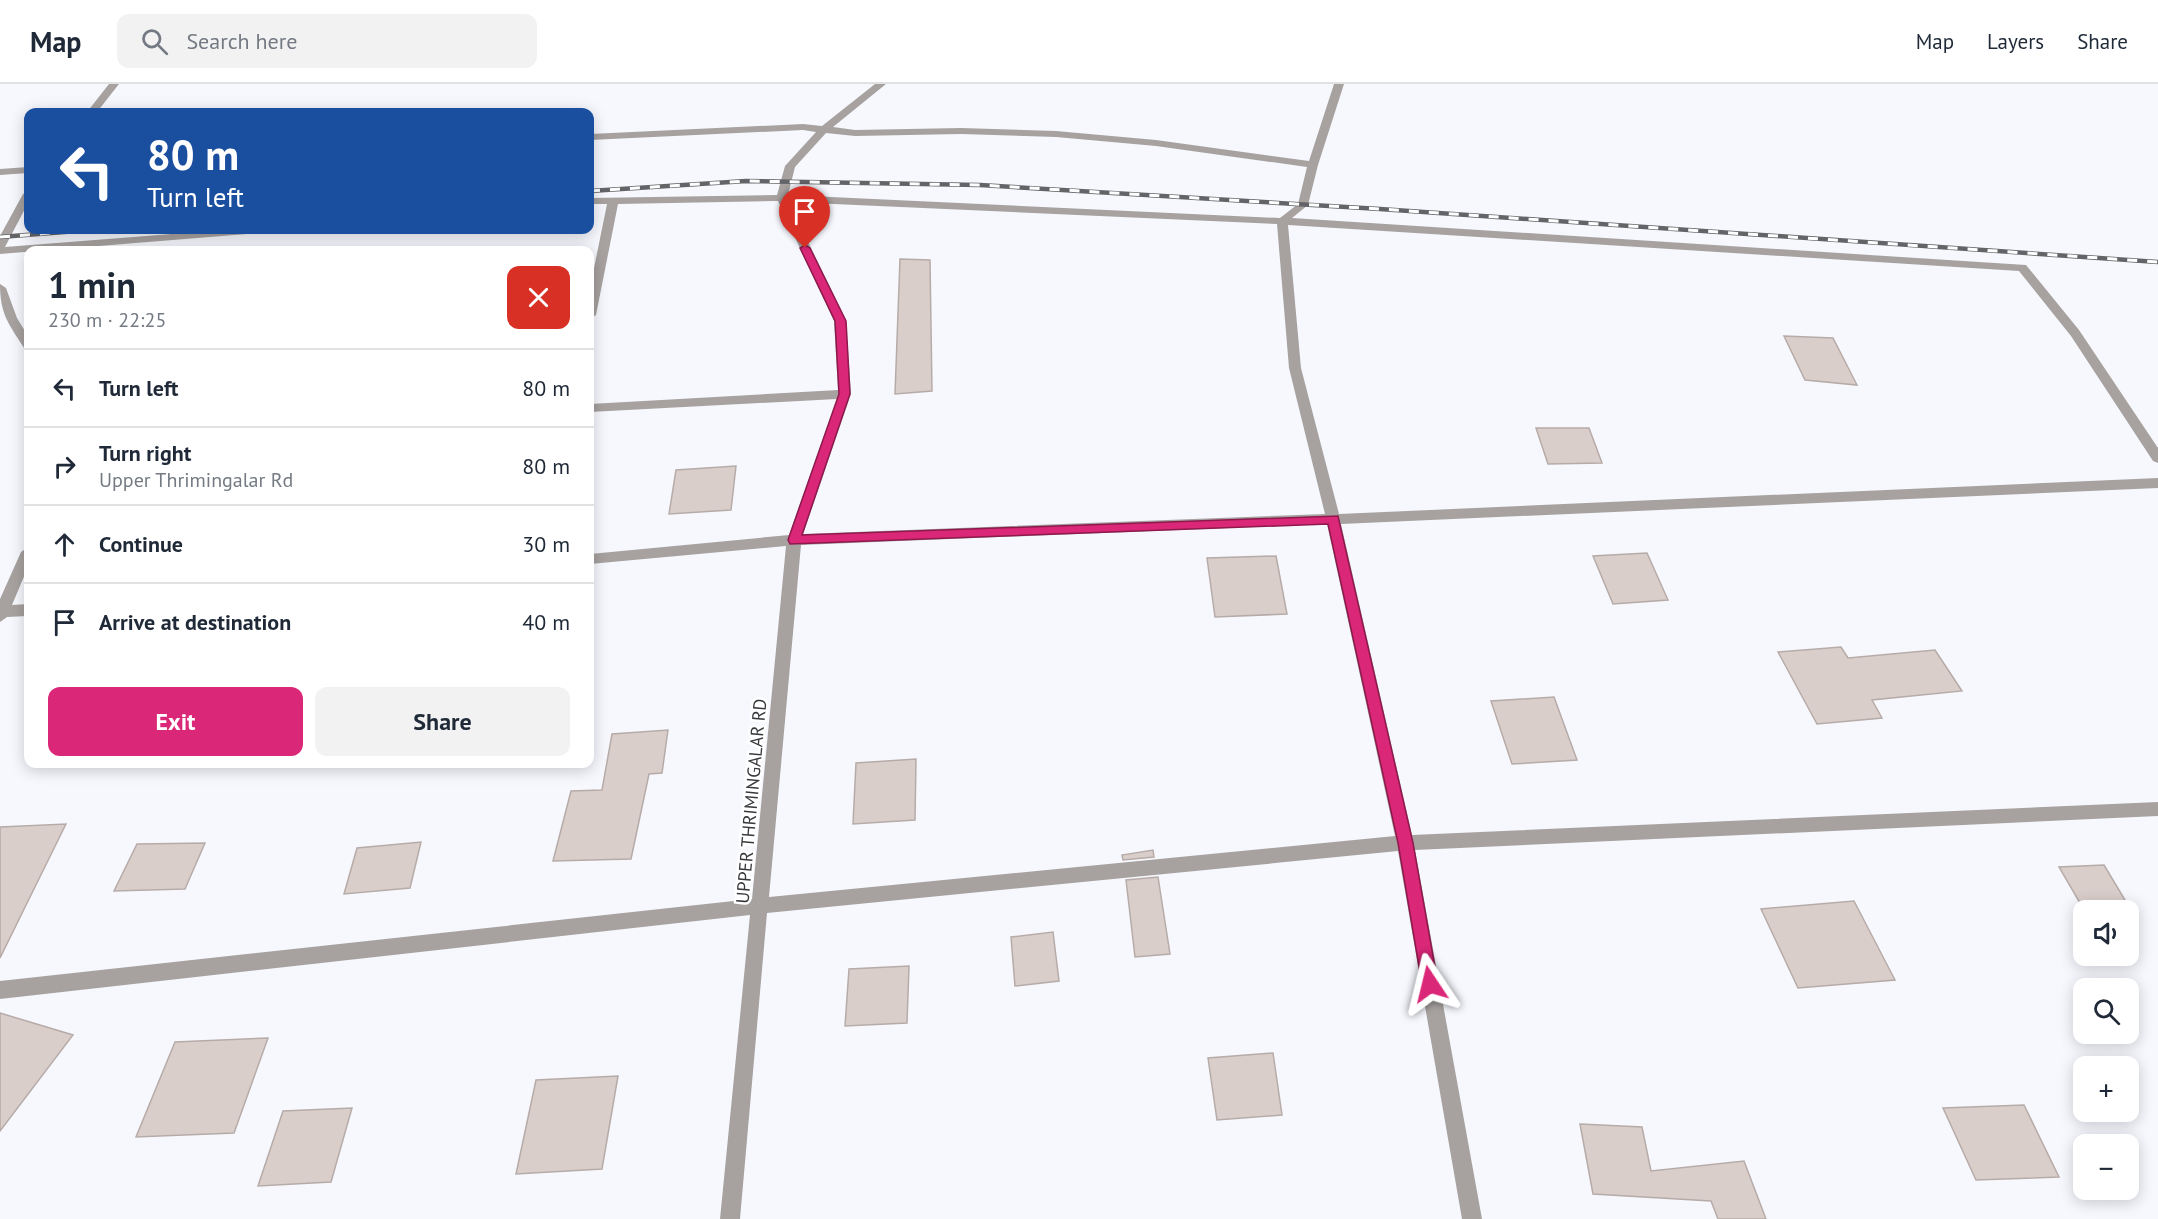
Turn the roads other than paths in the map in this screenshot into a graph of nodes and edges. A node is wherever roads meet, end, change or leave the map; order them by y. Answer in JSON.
{"nodes":[{"id":1,"x":114,"y":84,"type":"edge"},
{"id":2,"x":881,"y":84,"type":"edge"},
{"id":3,"x":1339,"y":84,"type":"edge"},
{"id":4,"x":95,"y":108,"type":"edge"},
{"id":5,"x":823,"y":130,"type":"junction"},
{"id":6,"x":594,"y":137,"type":"edge"},
{"id":7,"x":1313,"y":165,"type":"junction"},
{"id":8,"x":24,"y":170,"type":"edge"},
{"id":9,"x":0,"y":172,"type":"edge"},
{"id":10,"x":782,"y":198,"type":"junction"},
{"id":11,"x":613,"y":199,"type":"junction"},
{"id":12,"x":24,"y":201,"type":"edge"},
{"id":13,"x":594,"y":201,"type":"edge"},
{"id":14,"x":1282,"y":221,"type":"junction"},
{"id":15,"x":210,"y":234,"type":"edge"},
{"id":16,"x":0,"y":246,"type":"edge"},
{"id":17,"x":62,"y":246,"type":"edge"},
{"id":18,"x":24,"y":249,"type":"edge"},
{"id":19,"x":0,"y":251,"type":"edge"},
{"id":20,"x":0,"y":288,"type":"edge"},
{"id":21,"x":594,"y":295,"type":"edge"},
{"id":22,"x":24,"y":339,"type":"edge"},
{"id":23,"x":844,"y":394,"type":"junction"},
{"id":24,"x":594,"y":408,"type":"edge"},
{"id":25,"x":2158,"y":458,"type":"edge"},
{"id":26,"x":2158,"y":483,"type":"edge"},
{"id":27,"x":1333,"y":519,"type":"junction"},
{"id":28,"x":794,"y":540,"type":"junction"},
{"id":29,"x":594,"y":559,"type":"edge"},
{"id":30,"x":24,"y":561,"type":"edge"},
{"id":31,"x":24,"y":610,"type":"edge"},
{"id":32,"x":1,"y":613,"type":"edge"},
{"id":33,"x":2158,"y":809,"type":"edge"},
{"id":34,"x":1406,"y":843,"type":"junction"},
{"id":35,"x":761,"y":906,"type":"junction"},
{"id":36,"x":0,"y":990,"type":"edge"},
{"id":37,"x":730,"y":1219,"type":"edge"},
{"id":38,"x":1472,"y":1219,"type":"edge"}],
"edges":[{"from":1,"to":4,"type":"street"},
{"from":2,"to":5,"type":"street"},
{"from":3,"to":7,"type":"street"},
{"from":5,"to":6,"type":"street"},
{"from":5,"to":7,"type":"street"},
{"from":5,"to":10,"type":"street"},
{"from":7,"to":14,"type":"street"},
{"from":8,"to":9,"type":"street"},
{"from":10,"to":11,"type":"street"},
{"from":10,"to":14,"type":"street"},
{"from":10,"to":23,"type":"street"},
{"from":11,"to":13,"type":"street"},
{"from":11,"to":21,"type":"street"},
{"from":12,"to":16,"type":"street"},
{"from":14,"to":25,"type":"street"},
{"from":14,"to":27,"type":"street"},
{"from":15,"to":17,"type":"street"},
{"from":18,"to":19,"type":"street"},
{"from":20,"to":22,"type":"street"},
{"from":23,"to":24,"type":"street"},
{"from":23,"to":28,"type":"street","name":"UPPER THRIMINGALAR RD"},
{"from":26,"to":27,"type":"street"},
{"from":27,"to":28,"type":"street"},
{"from":27,"to":34,"type":"street"},
{"from":28,"to":29,"type":"street"},
{"from":28,"to":35,"type":"street","name":"UPPER THRIMINGALAR RD"},
{"from":30,"to":32,"type":"street"},
{"from":31,"to":32,"type":"street"},
{"from":33,"to":34,"type":"street"},
{"from":34,"to":35,"type":"street"},
{"from":34,"to":38,"type":"street"},
{"from":35,"to":36,"type":"street"},
{"from":35,"to":37,"type":"street","name":"UPPER THRIMINGALAR RD"}]}
